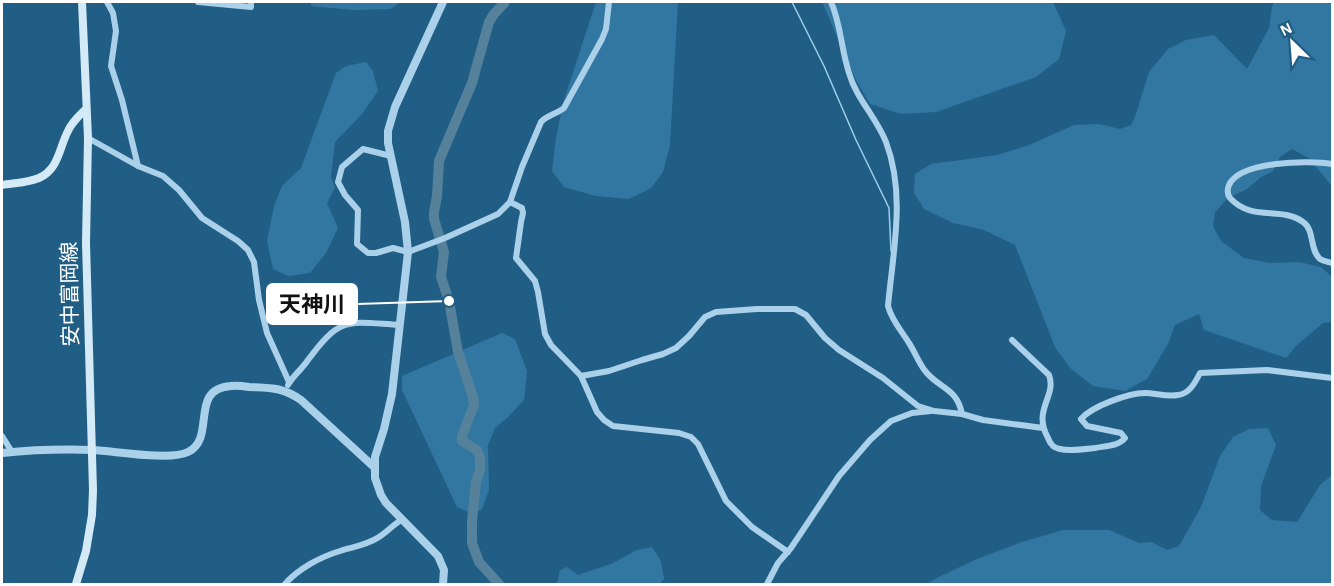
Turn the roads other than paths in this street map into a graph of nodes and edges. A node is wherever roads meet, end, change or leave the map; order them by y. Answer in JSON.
{"nodes":[{"id":1,"x":82,"y":2,"type":"edge"},
{"id":2,"x":107,"y":2,"type":"edge"},
{"id":3,"x":198,"y":2,"type":"edge"},
{"id":4,"x":251,"y":2,"type":"edge"},
{"id":5,"x":443,"y":2,"type":"edge"},
{"id":6,"x":609,"y":2,"type":"edge"},
{"id":7,"x":831,"y":2,"type":"edge"},
{"id":8,"x":86,"y":109,"type":"junction"},
{"id":9,"x":88,"y":138,"type":"junction"},
{"id":10,"x":391,"y":156,"type":"junction"},
{"id":11,"x":1332,"y":164,"type":"edge"},
{"id":12,"x":138,"y":166,"type":"junction"},
{"id":13,"x":2,"y":185,"type":"edge"},
{"id":14,"x":510,"y":202,"type":"junction"},
{"id":15,"x":408,"y":252,"type":"junction"},
{"id":16,"x":1332,"y":263,"type":"edge"},
{"id":17,"x":400,"y":325,"type":"junction"},
{"id":18,"x":1012,"y":340,"type":"dead end"},
{"id":19,"x":582,"y":376,"type":"junction"},
{"id":20,"x":1332,"y":378,"type":"edge"},
{"id":21,"x":289,"y":382,"type":"junction"},
{"id":22,"x":285,"y":390,"type":"junction"},
{"id":23,"x":934,"y":411,"type":"junction"},
{"id":24,"x":962,"y":414,"type":"junction"},
{"id":25,"x":1043,"y":428,"type":"junction"},
{"id":26,"x":2,"y":436,"type":"edge"},
{"id":27,"x":92,"y":450,"type":"junction"},
{"id":28,"x":12,"y":452,"type":"junction"},
{"id":29,"x":2,"y":453,"type":"edge"},
{"id":30,"x":374,"y":467,"type":"junction"},
{"id":31,"x":401,"y":519,"type":"junction"},
{"id":32,"x":788,"y":552,"type":"junction"},
{"id":33,"x":76,"y":585,"type":"edge"},
{"id":34,"x":285,"y":585,"type":"edge"},
{"id":35,"x":443,"y":585,"type":"edge"},
{"id":36,"x":767,"y":585,"type":"edge"}],
"edges":[{"from":1,"to":8,"type":"main road","name":"安中富岡線"},
{"from":2,"to":12,"type":"street"},
{"from":3,"to":4,"type":"street"},
{"from":5,"to":10,"type":"street"},
{"from":6,"to":14,"type":"street"},
{"from":7,"to":24,"type":"street"},
{"from":8,"to":9,"type":"main road","name":"安中富岡線"},
{"from":8,"to":13,"type":"main road"},
{"from":9,"to":12,"type":"street"},
{"from":9,"to":27,"type":"main road","name":"安中富岡線"},
{"from":10,"to":15,"type":"street"},
{"from":10,"to":15,"type":"street"},
{"from":11,"to":16,"type":"street"},
{"from":12,"to":21,"type":"street"},
{"from":14,"to":15,"type":"street"},
{"from":14,"to":19,"type":"street"},
{"from":15,"to":17,"type":"street"},
{"from":17,"to":21,"type":"street"},
{"from":17,"to":30,"type":"street"},
{"from":18,"to":25,"type":"street"},
{"from":19,"to":23,"type":"street"},
{"from":19,"to":32,"type":"street"},
{"from":20,"to":25,"type":"street"},
{"from":21,"to":22,"type":"street"},
{"from":22,"to":27,"type":"street"},
{"from":22,"to":30,"type":"street"},
{"from":23,"to":24,"type":"street"},
{"from":23,"to":32,"type":"street"},
{"from":24,"to":25,"type":"street"},
{"from":26,"to":28,"type":"street"},
{"from":27,"to":28,"type":"street"},
{"from":27,"to":33,"type":"main road","name":"安中富岡線"},
{"from":28,"to":29,"type":"street"},
{"from":30,"to":31,"type":"street"},
{"from":31,"to":34,"type":"street"},
{"from":31,"to":35,"type":"street"},
{"from":32,"to":36,"type":"street"}]}
